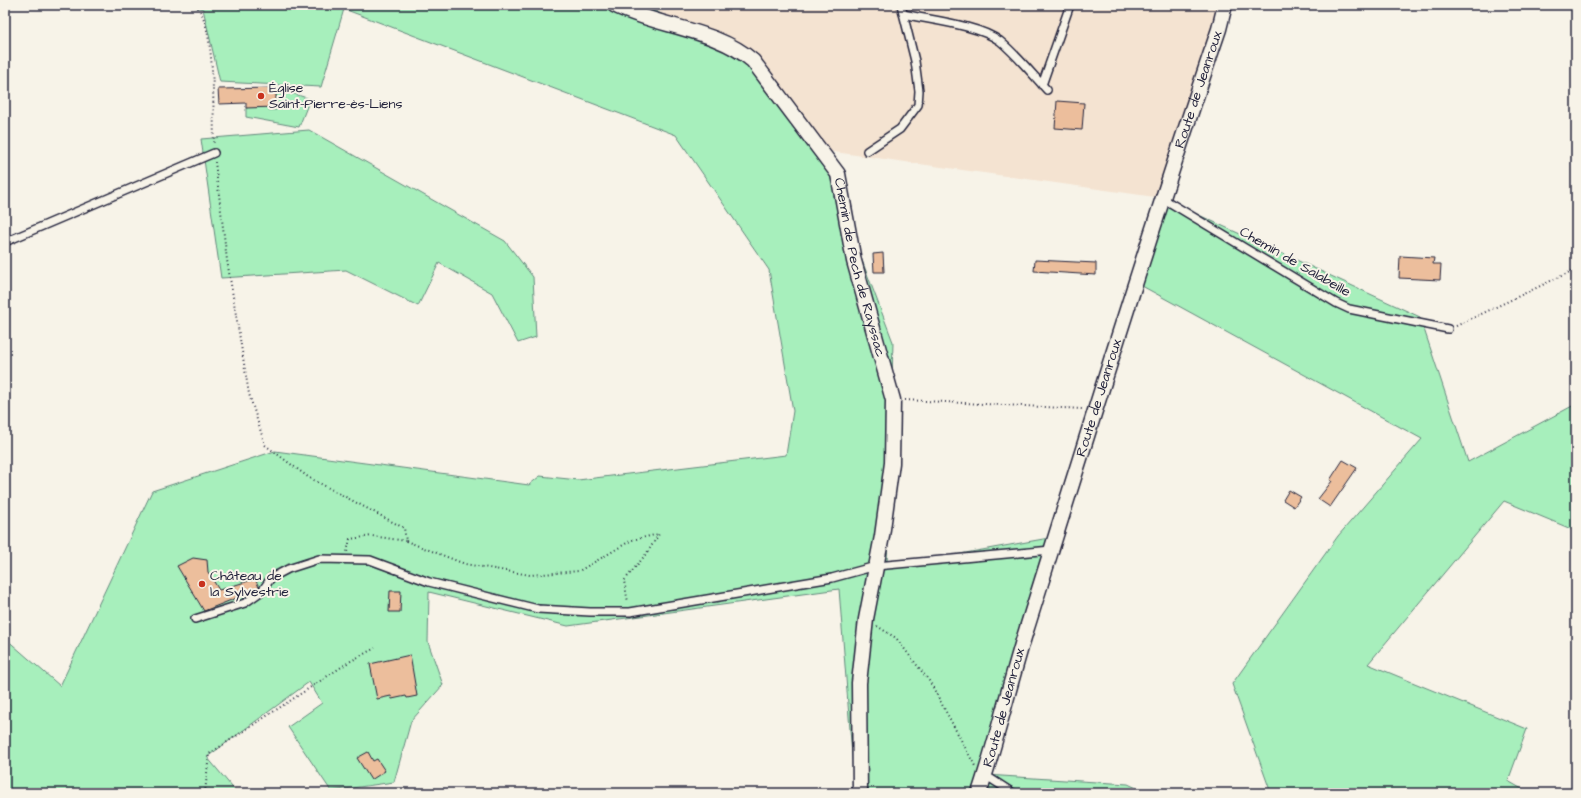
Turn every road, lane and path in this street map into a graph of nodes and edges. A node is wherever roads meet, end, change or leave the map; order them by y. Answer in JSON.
{"nodes":[{"id":1,"x":195,"y":5,"type":"edge"},
{"id":2,"x":614,"y":5,"type":"edge"},
{"id":3,"x":901,"y":5,"type":"edge"},
{"id":4,"x":1070,"y":5,"type":"edge"},
{"id":5,"x":1225,"y":5,"type":"edge"},
{"id":6,"x":903,"y":14,"type":"junction"},
{"id":7,"x":867,"y":150,"type":"dead end"},
{"id":8,"x":214,"y":153,"type":"junction"},
{"id":9,"x":1162,"y":198,"type":"junction"},
{"id":10,"x":5,"y":242,"type":"edge"},
{"id":11,"x":1576,"y":269,"type":"edge"},
{"id":12,"x":1448,"y":329,"type":"joint"},
{"id":13,"x":893,"y":400,"type":"junction"},
{"id":14,"x":1096,"y":409,"type":"junction"},
{"id":15,"x":406,"y":542,"type":"junction"},
{"id":16,"x":1052,"y":550,"type":"junction"},
{"id":17,"x":346,"y":560,"type":"junction"},
{"id":18,"x":876,"y":566,"type":"junction"},
{"id":19,"x":630,"y":612,"type":"junction"},
{"id":20,"x":195,"y":619,"type":"dead end"},
{"id":21,"x":866,"y":619,"type":"junction"},
{"id":22,"x":375,"y":648,"type":"dead end"},
{"id":23,"x":985,"y":775,"type":"junction"},
{"id":24,"x":205,"y":793,"type":"edge"},
{"id":25,"x":860,"y":793,"type":"edge"},
{"id":26,"x":979,"y":793,"type":"edge"},
{"id":27,"x":1013,"y":793,"type":"edge"}],
"edges":[{"from":1,"to":8,"type":"path"},
{"from":2,"to":13,"type":"street","name":"Chemin de Pech de Rayssac"},
{"from":3,"to":6,"type":"lane"},
{"from":4,"to":6,"type":"lane"},
{"from":5,"to":9,"type":"street","name":"Route de Jeanroux"},
{"from":6,"to":7,"type":"lane"},
{"from":8,"to":10,"type":"lane"},
{"from":8,"to":15,"type":"path"},
{"from":9,"to":12,"type":"lane","name":"Chemin de Salabeille"},
{"from":9,"to":14,"type":"street","name":"Route de Jeanroux"},
{"from":11,"to":12,"type":"path"},
{"from":13,"to":14,"type":"path"},
{"from":13,"to":18,"type":"street","name":"Chemin de Pech de Rayssac"},
{"from":14,"to":16,"type":"street","name":"Route de Jeanroux"},
{"from":15,"to":17,"type":"path"},
{"from":15,"to":19,"type":"path"},
{"from":16,"to":18,"type":"lane"},
{"from":16,"to":23,"type":"street","name":"Route de Jeanroux"},
{"from":17,"to":19,"type":"lane"},
{"from":17,"to":20,"type":"lane"},
{"from":18,"to":19,"type":"lane"},
{"from":18,"to":21,"type":"street","name":"Chemin de Pech de Rayssac"},
{"from":21,"to":23,"type":"path"},
{"from":21,"to":25,"type":"street","name":"Chemin de Pech de Rayssac"},
{"from":22,"to":24,"type":"path"},
{"from":23,"to":26,"type":"street","name":"Route de Jeanroux"},
{"from":23,"to":27,"type":"lane"}]}
